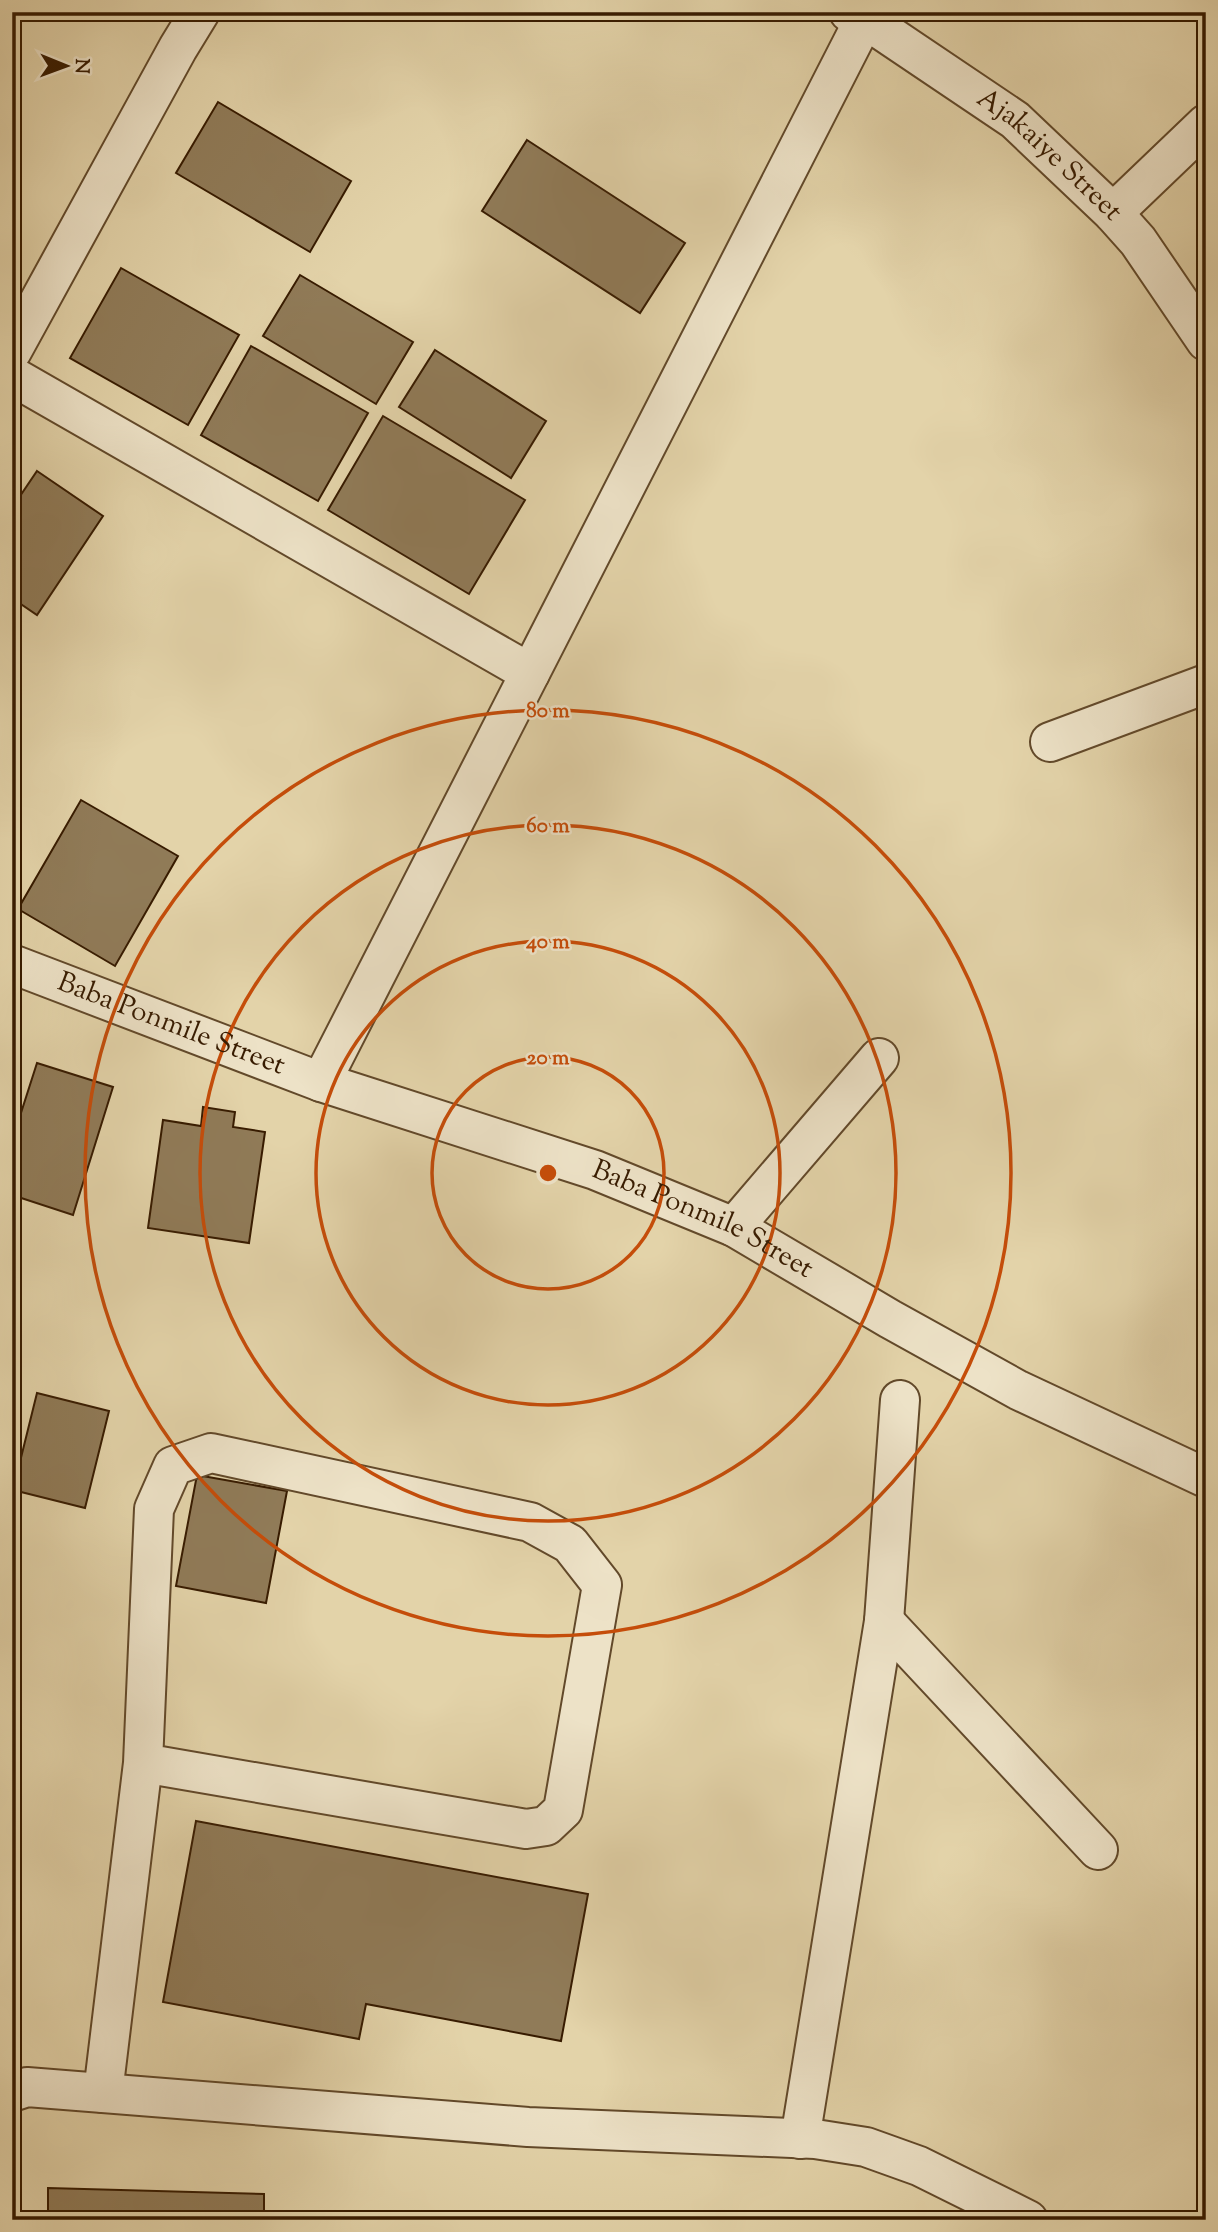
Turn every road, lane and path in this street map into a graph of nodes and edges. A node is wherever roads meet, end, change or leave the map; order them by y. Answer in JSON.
{"nodes":[{"id":1,"x":200,"y":12,"type":"edge"},
{"id":2,"x":861,"y":15,"type":"edge"},
{"id":3,"x":1206,"y":124,"type":"edge"},
{"id":4,"x":1113,"y":213,"type":"junction"},
{"id":5,"x":1206,"y":341,"type":"edge"},
{"id":6,"x":12,"y":352,"type":"edge"},
{"id":7,"x":12,"y":376,"type":"edge"},
{"id":8,"x":530,"y":673,"type":"junction"},
{"id":9,"x":1206,"y":684,"type":"edge"},
{"id":10,"x":1050,"y":742,"type":"dead end"},
{"id":11,"x":12,"y":964,"type":"edge"},
{"id":12,"x":879,"y":1058,"type":"dead end"},
{"id":13,"x":321,"y":1082,"type":"junction"},
{"id":14,"x":734,"y":1227,"type":"junction"},
{"id":15,"x":900,"y":1400,"type":"dead end"},
{"id":16,"x":1206,"y":1478,"type":"edge"},
{"id":17,"x":884,"y":1621,"type":"junction"},
{"id":18,"x":143,"y":1763,"type":"junction"},
{"id":19,"x":1098,"y":1850,"type":"dead end"},
{"id":20,"x":12,"y":2092,"type":"edge"},
{"id":21,"x":103,"y":2093,"type":"junction"},
{"id":22,"x":800,"y":2139,"type":"junction"},
{"id":23,"x":1028,"y":2220,"type":"edge"}],
"edges":[{"from":1,"to":6,"type":"street"},
{"from":2,"to":4,"type":"street","name":"Ajakaiye Street"},
{"from":2,"to":8,"type":"street"},
{"from":3,"to":4,"type":"street"},
{"from":4,"to":5,"type":"street","name":"Ajakaiye Street"},
{"from":7,"to":8,"type":"street"},
{"from":8,"to":13,"type":"street"},
{"from":9,"to":10,"type":"street"},
{"from":11,"to":13,"type":"street","name":"Baba Ponmile Street"},
{"from":12,"to":14,"type":"street"},
{"from":13,"to":14,"type":"street","name":"Baba Ponmile Street"},
{"from":14,"to":16,"type":"street","name":"Baba Ponmile Street"},
{"from":15,"to":17,"type":"street"},
{"from":17,"to":19,"type":"street"},
{"from":17,"to":22,"type":"street"},
{"from":18,"to":18,"type":"street"},
{"from":18,"to":21,"type":"street"},
{"from":20,"to":21,"type":"street"},
{"from":21,"to":22,"type":"street"},
{"from":22,"to":23,"type":"street"}]}
